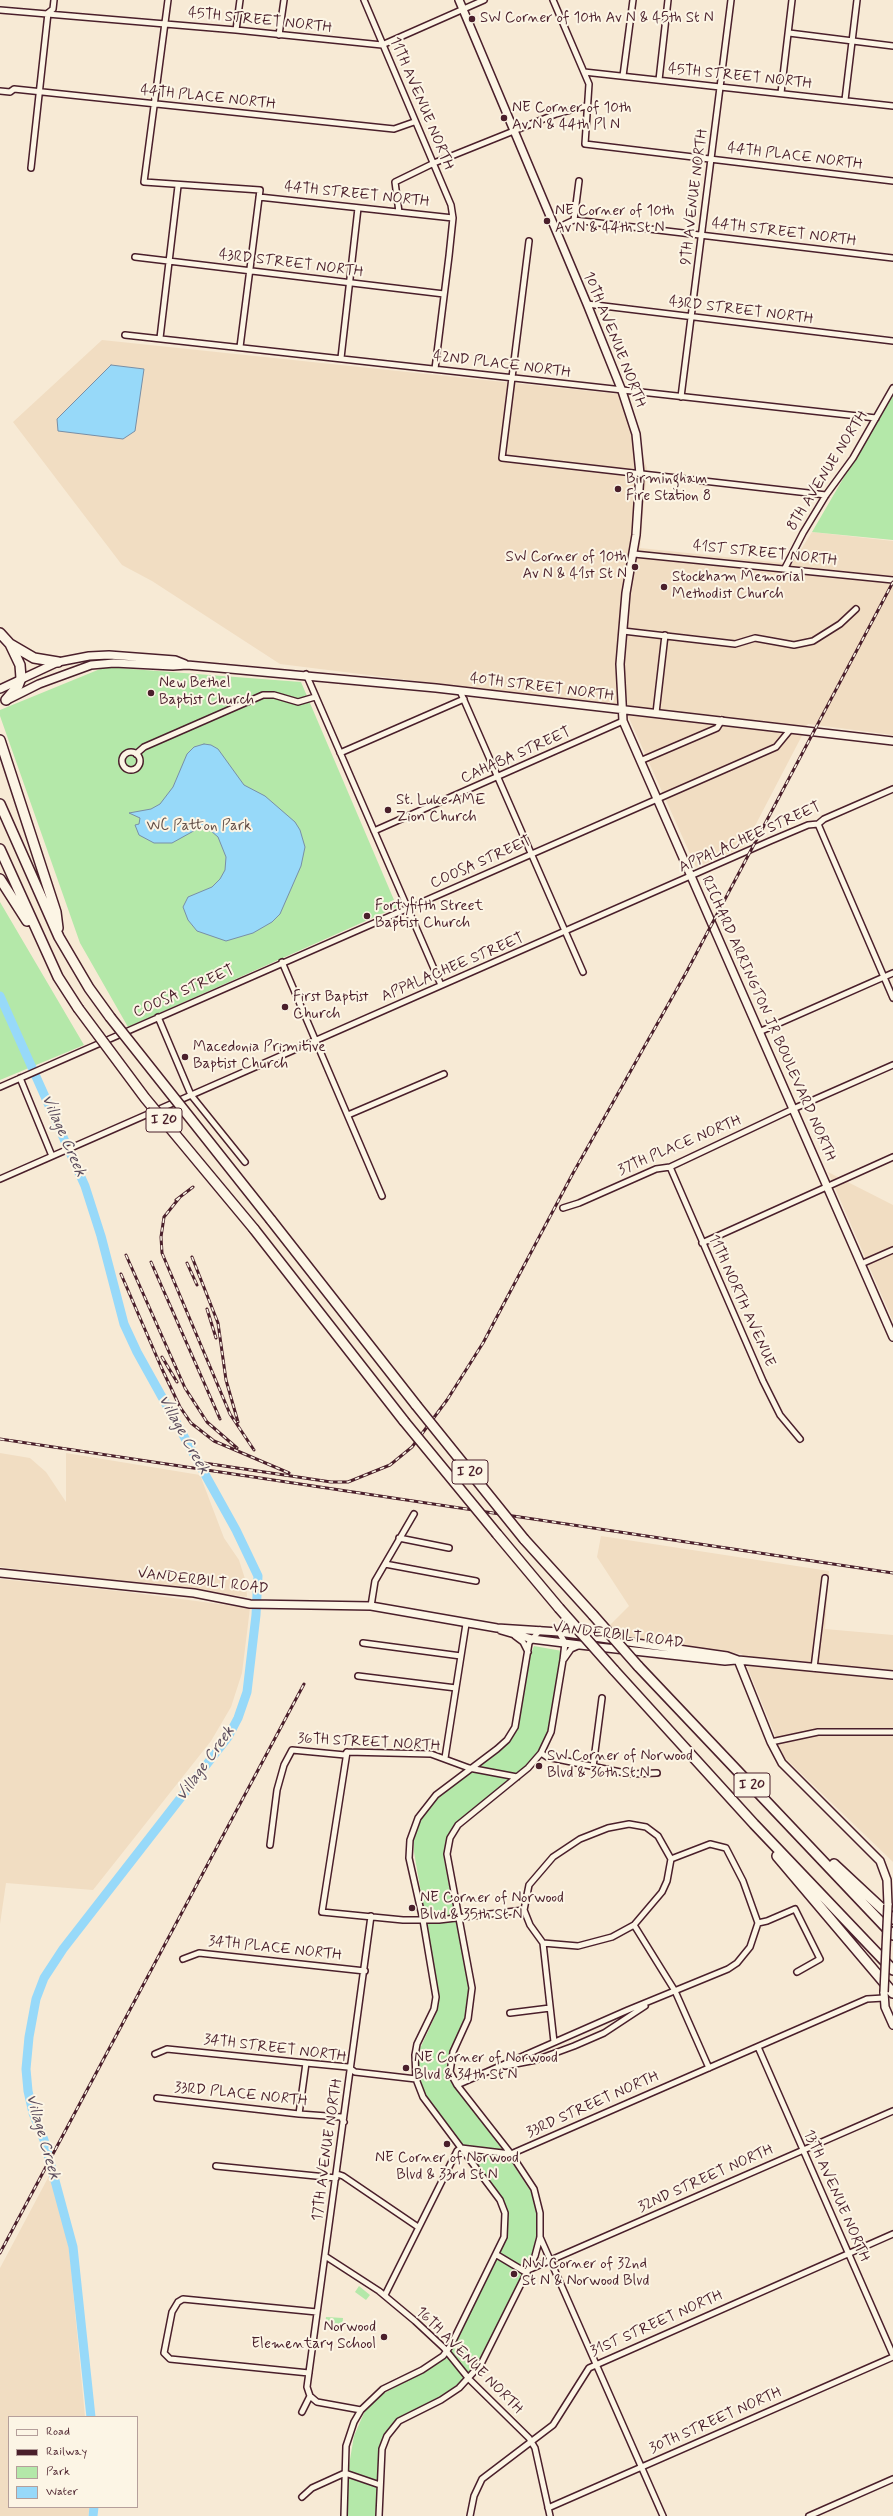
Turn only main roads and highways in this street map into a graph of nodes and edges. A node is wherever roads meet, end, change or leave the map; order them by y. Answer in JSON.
{"nodes":[{"id":1,"x":0,"y":633,"type":"edge"},
{"id":2,"x":10,"y":644,"type":"junction"},
{"id":3,"x":58,"y":662,"type":"road end"},
{"id":4,"x":6,"y":700,"type":"road end"},
{"id":5,"x":0,"y":740,"type":"edge"},
{"id":6,"x":0,"y":804,"type":"edge"},
{"id":7,"x":0,"y":849,"type":"edge"},
{"id":8,"x":0,"y":879,"type":"edge"},
{"id":9,"x":59,"y":938,"type":"junction"},
{"id":10,"x":50,"y":958,"type":"junction"},
{"id":11,"x":777,"y":1811,"type":"junction"},
{"id":12,"x":754,"y":1824,"type":"junction"},
{"id":13,"x":893,"y":1919,"type":"edge"},
{"id":14,"x":893,"y":1935,"type":"edge"},
{"id":15,"x":893,"y":1970,"type":"edge"},
{"id":16,"x":889,"y":1993,"type":"edge"}],
"edges":[{"from":1,"to":2,"type":"highway"},
{"from":2,"to":3,"type":"highway"},
{"from":2,"to":4,"type":"highway"},
{"from":5,"to":9,"type":"highway"},
{"from":6,"to":9,"type":"highway","number":"I 20"},
{"from":7,"to":10,"type":"highway","number":"I 20"},
{"from":8,"to":10,"type":"highway"},
{"from":9,"to":11,"type":"highway","number":"I 20","bridge":true},
{"from":10,"to":12,"type":"highway","number":"I 20","bridge":true},
{"from":11,"to":13,"type":"highway"},
{"from":11,"to":14,"type":"highway","number":"I 20"},
{"from":12,"to":15,"type":"highway","number":"I 20"},
{"from":12,"to":16,"type":"highway"}]}
